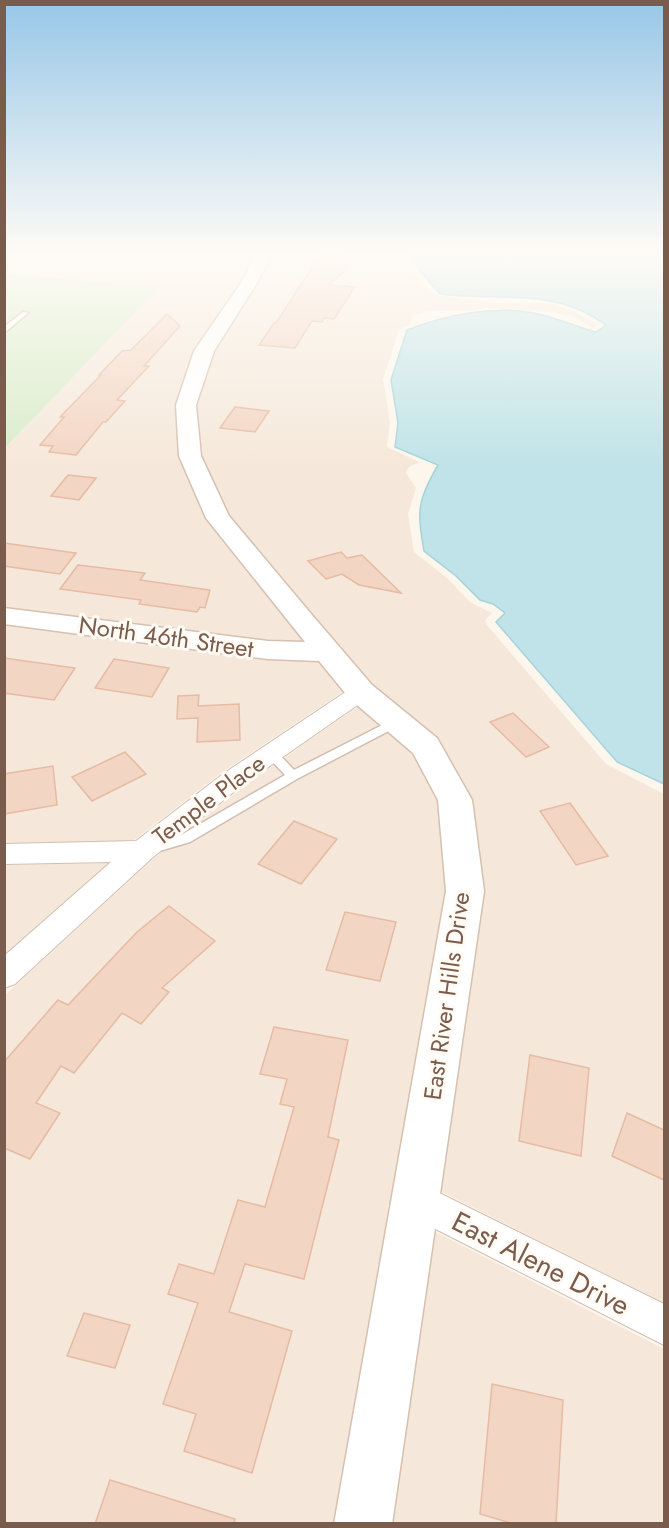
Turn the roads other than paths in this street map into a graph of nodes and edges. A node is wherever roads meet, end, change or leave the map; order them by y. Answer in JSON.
{"nodes":[{"id":1,"x":221,"y":325,"type":"edge"},
{"id":2,"x":4,"y":616,"type":"edge"},
{"id":3,"x":328,"y":652,"type":"junction"},
{"id":4,"x":361,"y":692,"type":"junction"},
{"id":5,"x":396,"y":722,"type":"junction"},
{"id":6,"x":271,"y":753,"type":"junction"},
{"id":7,"x":293,"y":776,"type":"junction"},
{"id":8,"x":142,"y":851,"type":"junction"},
{"id":9,"x":4,"y":854,"type":"edge"},
{"id":10,"x":4,"y":975,"type":"edge"},
{"id":11,"x":417,"y":1200,"type":"junction"},
{"id":12,"x":664,"y":1325,"type":"edge"},
{"id":13,"x":363,"y":1524,"type":"edge"}],
"edges":[{"from":1,"to":3,"type":"street","name":"East River Hills Drive"},
{"from":2,"to":3,"type":"street","name":"North 46th Street"},
{"from":3,"to":4,"type":"street","name":"East River Hills Drive"},
{"from":4,"to":5,"type":"street","name":"East River Hills Drive"},
{"from":4,"to":6,"type":"street","name":"Temple Place"},
{"from":5,"to":7,"type":"lane"},
{"from":5,"to":11,"type":"street","name":"East River Hills Drive"},
{"from":6,"to":7,"type":"lane"},
{"from":6,"to":8,"type":"street","name":"Temple Place"},
{"from":7,"to":8,"type":"lane"},
{"from":8,"to":9,"type":"street","name":"Temple Place"},
{"from":8,"to":10,"type":"street"},
{"from":11,"to":12,"type":"street","name":"East Alene Drive"},
{"from":11,"to":13,"type":"street","name":"East River Hills Drive"}]}
